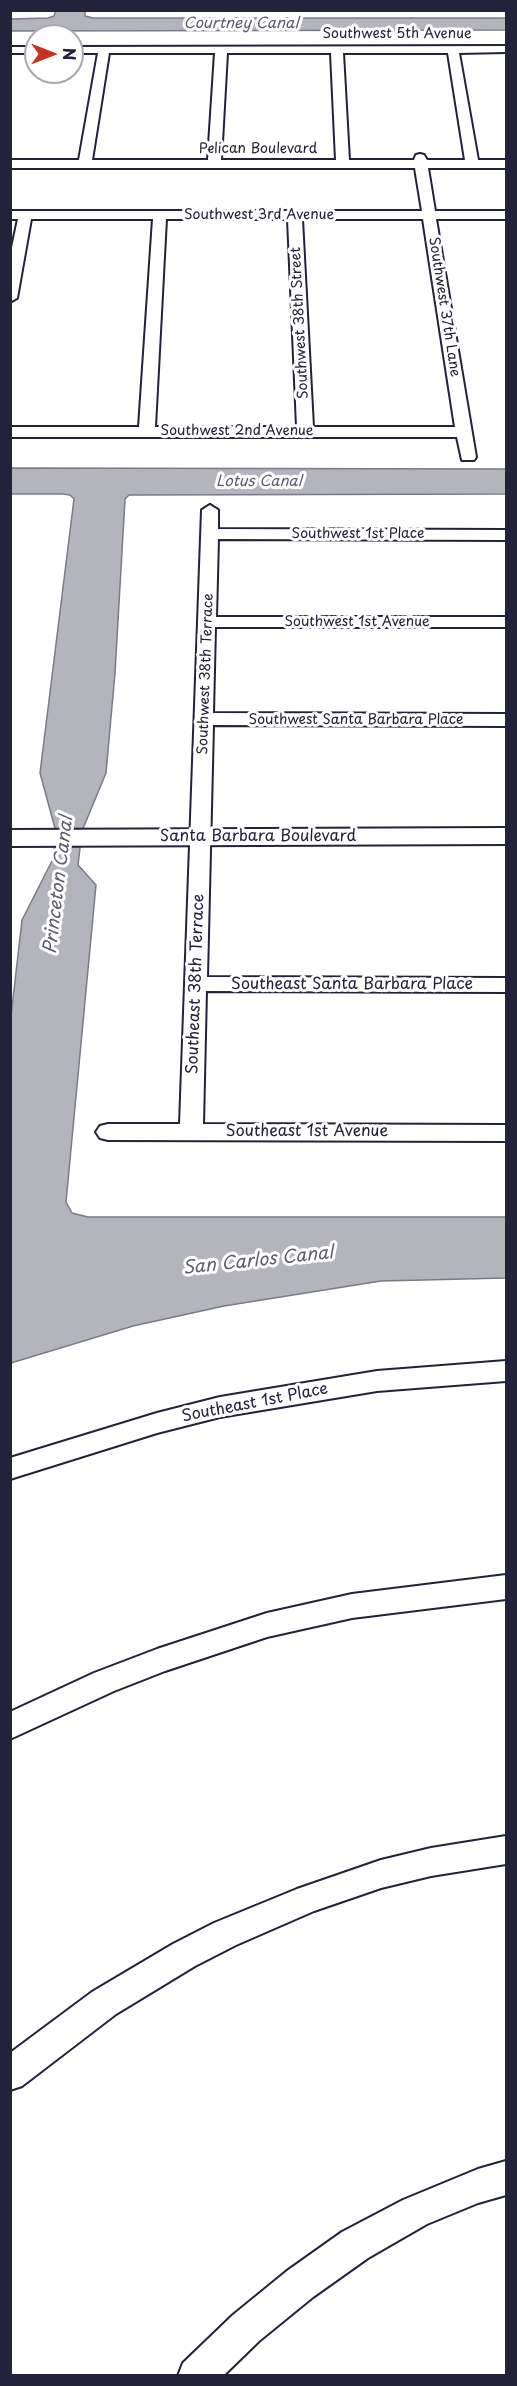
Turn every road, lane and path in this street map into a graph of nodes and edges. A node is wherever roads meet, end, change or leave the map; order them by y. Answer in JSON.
{"nodes":[{"id":1,"x":453,"y":49,"type":"junction"},
{"id":2,"x":507,"y":49,"type":"edge"},
{"id":3,"x":84,"y":50,"type":"edge"},
{"id":4,"x":104,"y":50,"type":"junction"},
{"id":5,"x":221,"y":50,"type":"junction"},
{"id":6,"x":338,"y":50,"type":"junction"},
{"id":7,"x":10,"y":158,"type":"edge"},
{"id":8,"x":507,"y":158,"type":"edge"},
{"id":9,"x":86,"y":161,"type":"junction"},
{"id":10,"x":214,"y":161,"type":"junction"},
{"id":11,"x":343,"y":161,"type":"junction"},
{"id":12,"x":421,"y":161,"type":"junction"},
{"id":13,"x":472,"y":161,"type":"junction"},
{"id":14,"x":10,"y":164,"type":"edge"},
{"id":15,"x":507,"y":164,"type":"edge"},
{"id":16,"x":160,"y":215,"type":"junction"},
{"id":17,"x":295,"y":215,"type":"junction"},
{"id":18,"x":429,"y":215,"type":"junction"},
{"id":19,"x":507,"y":215,"type":"edge"},
{"id":20,"x":18,"y":216,"type":"edge"},
{"id":21,"x":10,"y":298,"type":"edge"},
{"id":22,"x":305,"y":431,"type":"junction"},
{"id":23,"x":10,"y":432,"type":"edge"},
{"id":24,"x":147,"y":432,"type":"junction"},
{"id":25,"x":463,"y":432,"type":"junction"},
{"id":26,"x":468,"y":457,"type":"dead end"},
{"id":27,"x":210,"y":510,"type":"dead end"},
{"id":28,"x":210,"y":534,"type":"junction"},
{"id":29,"x":507,"y":535,"type":"edge"},
{"id":30,"x":208,"y":622,"type":"junction"},
{"id":31,"x":507,"y":622,"type":"edge"},
{"id":32,"x":205,"y":719,"type":"junction"},
{"id":33,"x":507,"y":720,"type":"edge"},
{"id":34,"x":507,"y":836,"type":"edge"},
{"id":35,"x":10,"y":838,"type":"edge"},
{"id":36,"x":40,"y":846,"type":"junction"},
{"id":37,"x":201,"y":846,"type":"junction"},
{"id":38,"x":10,"y":853,"type":"edge"},
{"id":39,"x":507,"y":856,"type":"edge"},
{"id":40,"x":197,"y":984,"type":"junction"},
{"id":41,"x":507,"y":985,"type":"edge"},
{"id":42,"x":108,"y":1132,"type":"dead end"},
{"id":43,"x":191,"y":1132,"type":"junction"},
{"id":44,"x":507,"y":1133,"type":"edge"},
{"id":45,"x":507,"y":1371,"type":"edge"},
{"id":46,"x":10,"y":1469,"type":"edge"},
{"id":47,"x":507,"y":1587,"type":"edge"},
{"id":48,"x":10,"y":1726,"type":"edge"},
{"id":49,"x":507,"y":1850,"type":"edge"},
{"id":50,"x":10,"y":2074,"type":"edge"},
{"id":51,"x":507,"y":2178,"type":"edge"},
{"id":52,"x":196,"y":2376,"type":"edge"}],
"edges":[{"from":1,"to":2,"type":"street","name":"Southwest 5th Avenue"},
{"from":1,"to":6,"type":"street","name":"Southwest 5th Avenue"},
{"from":1,"to":13,"type":"street"},
{"from":3,"to":4,"type":"street","name":"Southwest 5th Avenue"},
{"from":4,"to":5,"type":"street","name":"Southwest 5th Avenue"},
{"from":4,"to":9,"type":"street"},
{"from":5,"to":6,"type":"street","name":"Southwest 5th Avenue"},
{"from":5,"to":10,"type":"street"},
{"from":6,"to":11,"type":"street"},
{"from":7,"to":9,"type":"street","name":"Pelican Boulevard"},
{"from":8,"to":13,"type":"street","name":"Pelican Boulevard"},
{"from":9,"to":10,"type":"street","name":"Pelican Boulevard"},
{"from":9,"to":14,"type":"street","name":"Pelican Boulevard"},
{"from":10,"to":11,"type":"street","name":"Pelican Boulevard"},
{"from":11,"to":12,"type":"street","name":"Pelican Boulevard"},
{"from":12,"to":13,"type":"street","name":"Pelican Boulevard"},
{"from":12,"to":18,"type":"street","name":"Southwest 37th Lane"},
{"from":13,"to":15,"type":"street","name":"Pelican Boulevard"},
{"from":16,"to":17,"type":"street","name":"Southwest 3rd Avenue"},
{"from":16,"to":20,"type":"street","name":"Southwest 3rd Avenue"},
{"from":16,"to":24,"type":"street"},
{"from":17,"to":18,"type":"street","name":"Southwest 3rd Avenue"},
{"from":17,"to":22,"type":"street","name":"Southwest 38th Street"},
{"from":18,"to":19,"type":"street","name":"Southwest 3rd Avenue"},
{"from":18,"to":25,"type":"street","name":"Southwest 37th Lane"},
{"from":20,"to":21,"type":"street"},
{"from":22,"to":24,"type":"street","name":"Southwest 2nd Avenue"},
{"from":22,"to":25,"type":"street","name":"Southwest 2nd Avenue"},
{"from":23,"to":24,"type":"street","name":"Southwest 2nd Avenue"},
{"from":25,"to":26,"type":"street","name":"Southwest 37th Lane"},
{"from":27,"to":28,"type":"street","name":"Southwest 38th Terrace"},
{"from":28,"to":29,"type":"street","name":"Southwest 1st Place"},
{"from":28,"to":30,"type":"street","name":"Southwest 38th Terrace"},
{"from":30,"to":31,"type":"street","name":"Southwest 1st Avenue"},
{"from":30,"to":32,"type":"street","name":"Southwest 38th Terrace"},
{"from":32,"to":33,"type":"street","name":"Southwest Santa Barbara Place"},
{"from":32,"to":37,"type":"street","name":"Southwest 38th Terrace"},
{"from":34,"to":37,"type":"main road","name":"Santa Barbara Boulevard"},
{"from":35,"to":36,"type":"main road","name":"Santa Barbara Boulevard"},
{"from":36,"to":37,"type":"main road","name":"Santa Barbara Boulevard"},
{"from":36,"to":38,"type":"main road","name":"Santa Barbara Boulevard"},
{"from":37,"to":39,"type":"main road","name":"Santa Barbara Boulevard"},
{"from":37,"to":40,"type":"street","name":"Southeast 38th Terrace"},
{"from":40,"to":41,"type":"street","name":"Southeast Santa Barbara Place"},
{"from":40,"to":43,"type":"street","name":"Southeast 38th Terrace"},
{"from":42,"to":43,"type":"street","name":"Southeast 1st Avenue"},
{"from":43,"to":44,"type":"street","name":"Southeast 1st Avenue"},
{"from":45,"to":46,"type":"street","name":"Southeast 1st Place"},
{"from":47,"to":48,"type":"street"},
{"from":49,"to":50,"type":"street"},
{"from":51,"to":52,"type":"street"}]}
